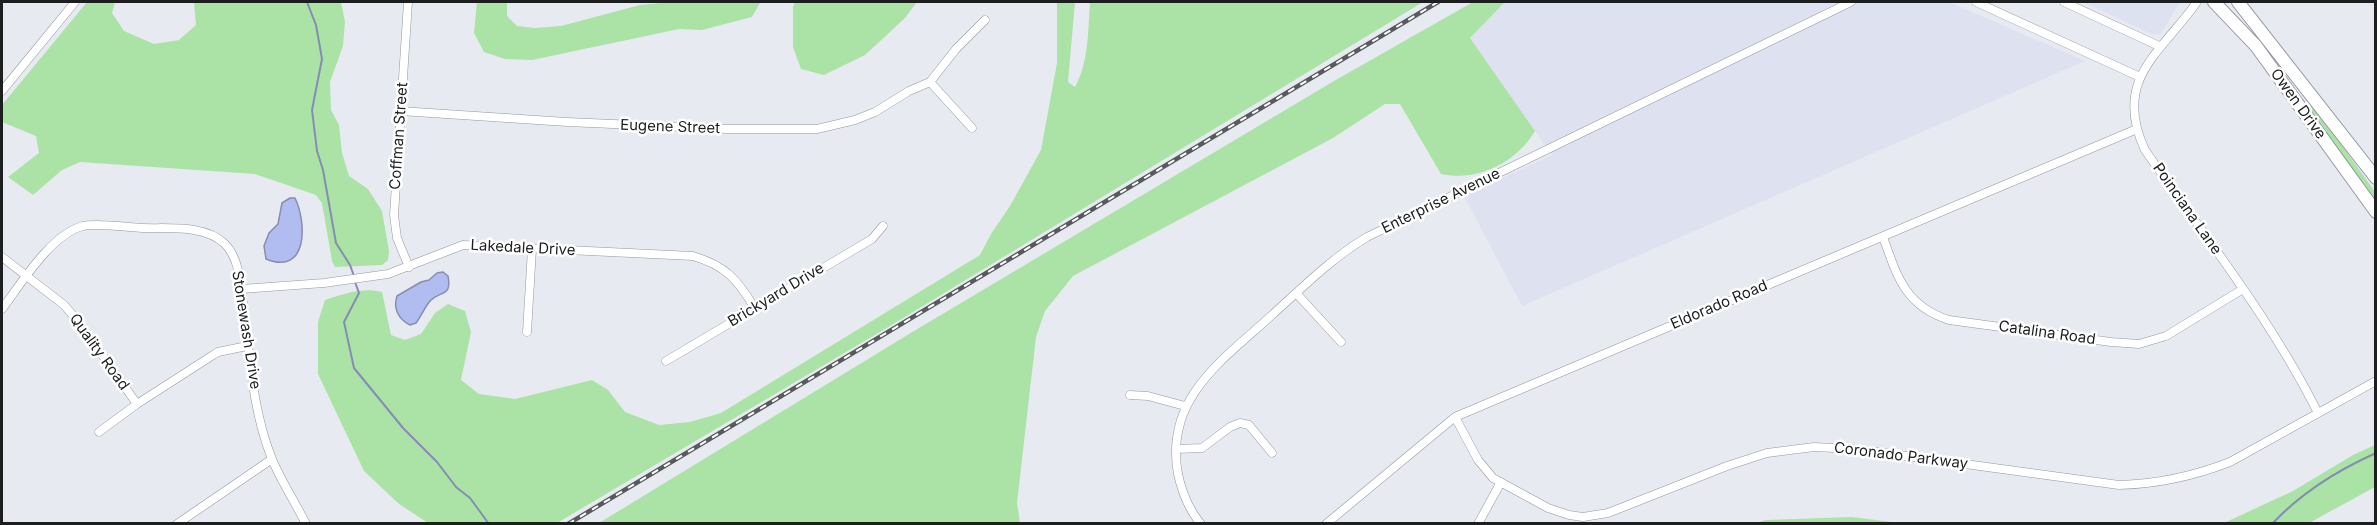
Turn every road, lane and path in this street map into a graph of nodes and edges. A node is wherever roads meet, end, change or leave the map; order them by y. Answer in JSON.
{"nodes":[{"id":1,"x":75,"y":2,"type":"edge"},
{"id":2,"x":408,"y":2,"type":"edge"},
{"id":3,"x":1851,"y":2,"type":"edge"},
{"id":4,"x":1976,"y":2,"type":"edge"},
{"id":5,"x":2064,"y":2,"type":"edge"},
{"id":6,"x":2197,"y":2,"type":"edge"},
{"id":7,"x":2214,"y":2,"type":"edge"},
{"id":8,"x":2226,"y":2,"type":"edge"},
{"id":9,"x":2238,"y":2,"type":"edge"},
{"id":10,"x":986,"y":20,"type":"dead end"},
{"id":11,"x":2159,"y":46,"type":"junction"},
{"id":12,"x":2281,"y":56,"type":"junction"},
{"id":13,"x":2140,"y":77,"type":"junction"},
{"id":14,"x":930,"y":82,"type":"junction"},
{"id":15,"x":2,"y":91,"type":"edge"},
{"id":16,"x":400,"y":111,"type":"junction"},
{"id":17,"x":972,"y":128,"type":"dead end"},
{"id":18,"x":2137,"y":129,"type":"junction"},
{"id":19,"x":2376,"y":178,"type":"edge"},
{"id":20,"x":2376,"y":212,"type":"edge"},
{"id":21,"x":883,"y":226,"type":"dead end"},
{"id":22,"x":1883,"y":237,"type":"junction"},
{"id":23,"x":532,"y":249,"type":"junction"},
{"id":24,"x":2,"y":256,"type":"edge"},
{"id":25,"x":409,"y":267,"type":"junction"},
{"id":26,"x":28,"y":277,"type":"junction"},
{"id":27,"x":241,"y":289,"type":"junction"},
{"id":28,"x":2243,"y":290,"type":"junction"},
{"id":29,"x":1296,"y":293,"type":"junction"},
{"id":30,"x":754,"y":307,"type":"junction"},
{"id":31,"x":2,"y":309,"type":"edge"},
{"id":32,"x":527,"y":332,"type":"dead end"},
{"id":33,"x":1341,"y":342,"type":"dead end"},
{"id":34,"x":247,"y":346,"type":"junction"},
{"id":35,"x":666,"y":361,"type":"dead end"},
{"id":36,"x":2376,"y":381,"type":"edge"},
{"id":37,"x":1131,"y":395,"type":"dead end"},
{"id":38,"x":137,"y":404,"type":"junction"},
{"id":39,"x":1185,"y":406,"type":"junction"},
{"id":40,"x":2318,"y":413,"type":"junction"},
{"id":41,"x":1455,"y":417,"type":"junction"},
{"id":42,"x":99,"y":432,"type":"dead end"},
{"id":43,"x":1176,"y":449,"type":"junction"},
{"id":44,"x":1272,"y":453,"type":"dead end"},
{"id":45,"x":272,"y":459,"type":"junction"},
{"id":46,"x":1501,"y":482,"type":"junction"},
{"id":47,"x":177,"y":524,"type":"edge"},
{"id":48,"x":306,"y":524,"type":"edge"},
{"id":49,"x":1201,"y":524,"type":"edge"},
{"id":50,"x":1326,"y":524,"type":"edge"},
{"id":51,"x":1478,"y":524,"type":"edge"}],
"edges":[{"from":1,"to":15,"type":"street"},
{"from":2,"to":16,"type":"street","name":"Coffman Street"},
{"from":3,"to":29,"type":"street","name":"Enterprise Avenue"},
{"from":4,"to":13,"type":"street"},
{"from":5,"to":11,"type":"street"},
{"from":6,"to":11,"type":"street","name":"Poinciana Lane"},
{"from":7,"to":20,"type":"highway","name":"Owen Drive"},
{"from":8,"to":12,"type":"highway"},
{"from":9,"to":12,"type":"highway","name":"Owen Drive"},
{"from":10,"to":14,"type":"street"},
{"from":11,"to":13,"type":"street","name":"Poinciana Lane"},
{"from":12,"to":19,"type":"highway","name":"Owen Drive"},
{"from":13,"to":18,"type":"street","name":"Poinciana Lane"},
{"from":14,"to":16,"type":"street","name":"Eugene Street"},
{"from":14,"to":17,"type":"street"},
{"from":16,"to":25,"type":"street","name":"Coffman Street"},
{"from":18,"to":22,"type":"street","name":"Eldorado Road"},
{"from":18,"to":28,"type":"street","name":"Poinciana Lane"},
{"from":21,"to":30,"type":"street","name":"Brickyard Drive"},
{"from":22,"to":28,"type":"street","name":"Catalina Road"},
{"from":22,"to":41,"type":"street","name":"Eldorado Road"},
{"from":23,"to":25,"type":"street","name":"Lakedale Drive"},
{"from":23,"to":30,"type":"street","name":"Lakedale Drive"},
{"from":23,"to":32,"type":"street"},
{"from":24,"to":26,"type":"street","name":"Quality Road"},
{"from":25,"to":27,"type":"street","name":"Lakedale Drive"},
{"from":26,"to":27,"type":"street","name":"Stonewash Drive"},
{"from":26,"to":31,"type":"street"},
{"from":26,"to":38,"type":"street","name":"Quality Road"},
{"from":27,"to":34,"type":"street","name":"Stonewash Drive"},
{"from":28,"to":40,"type":"street","name":"Poinciana Lane"},
{"from":29,"to":33,"type":"street"},
{"from":29,"to":39,"type":"street","name":"Enterprise Avenue"},
{"from":30,"to":35,"type":"street","name":"Brickyard Drive"},
{"from":34,"to":38,"type":"street"},
{"from":34,"to":45,"type":"street","name":"Stonewash Drive"},
{"from":36,"to":40,"type":"street","name":"Coronado Parkway"},
{"from":37,"to":39,"type":"street"},
{"from":38,"to":42,"type":"street"},
{"from":39,"to":43,"type":"street","name":"Enterprise Avenue"},
{"from":40,"to":46,"type":"street","name":"Coronado Parkway"},
{"from":41,"to":46,"type":"street","name":"Coronado Parkway"},
{"from":41,"to":50,"type":"street","name":"Eldorado Road"},
{"from":43,"to":44,"type":"street"},
{"from":43,"to":49,"type":"street","name":"Enterprise Avenue"},
{"from":45,"to":47,"type":"street"},
{"from":45,"to":48,"type":"street","name":"Stonewash Drive"},
{"from":46,"to":51,"type":"street"}]}
